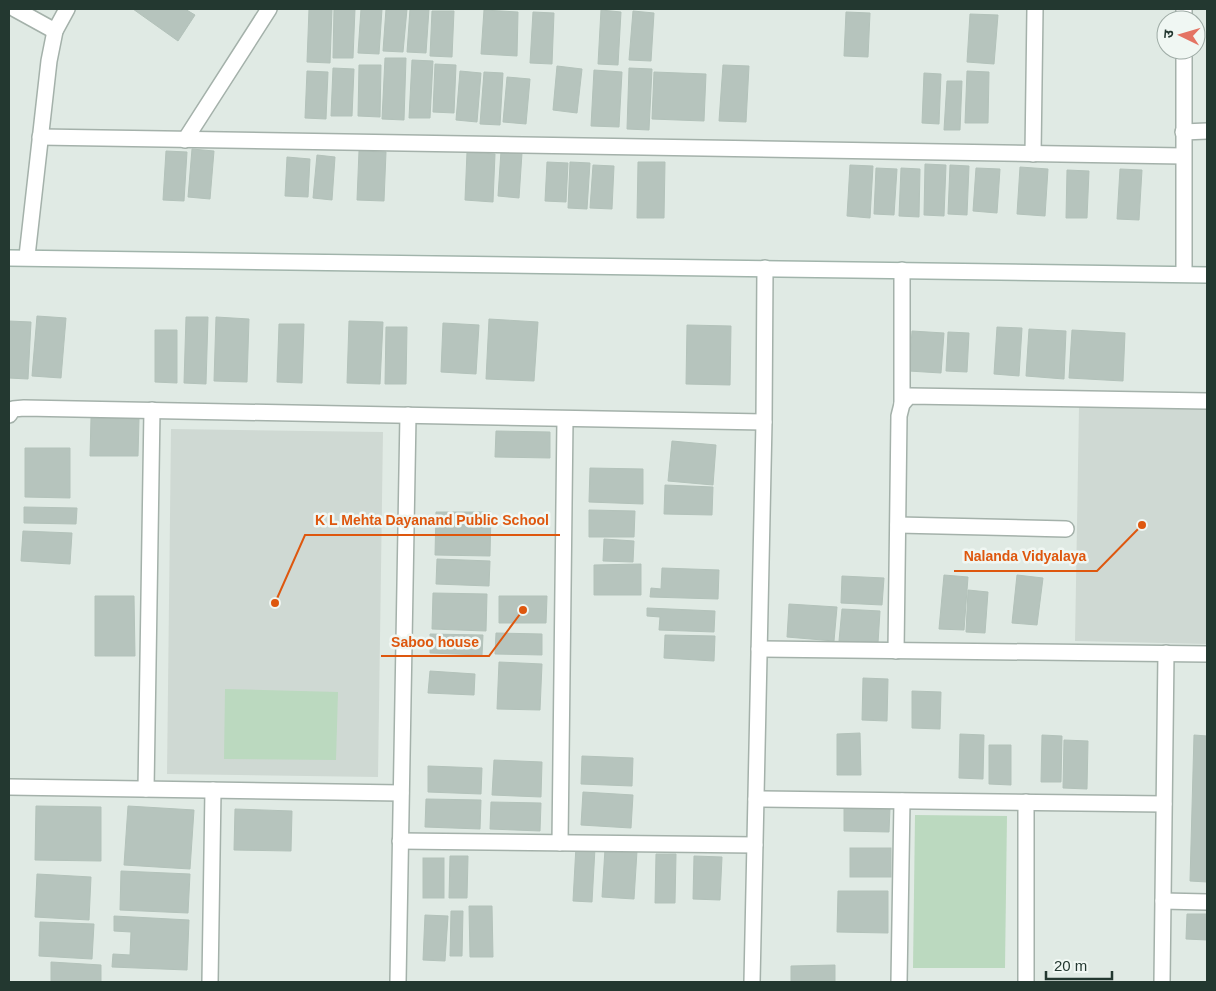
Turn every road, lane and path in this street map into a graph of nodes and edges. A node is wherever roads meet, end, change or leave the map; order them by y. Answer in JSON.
{"nodes":[{"id":1,"x":15,"y":9,"type":"edge"},
{"id":2,"x":67,"y":9,"type":"edge"},
{"id":3,"x":269,"y":9,"type":"edge"},
{"id":4,"x":1035,"y":9,"type":"edge"},
{"id":5,"x":55,"y":31,"type":"junction"},
{"id":6,"x":1184,"y":60,"type":"edge"},
{"id":7,"x":1207,"y":131,"type":"edge"},
{"id":8,"x":1183,"y":132,"type":"junction"},
{"id":9,"x":40,"y":137,"type":"junction"},
{"id":10,"x":185,"y":140,"type":"junction"},
{"id":11,"x":1032,"y":154,"type":"junction"},
{"id":12,"x":1183,"y":156,"type":"junction"},
{"id":13,"x":27,"y":256,"type":"junction"},
{"id":14,"x":9,"y":258,"type":"edge"},
{"id":15,"x":764,"y":268,"type":"junction"},
{"id":16,"x":902,"y":270,"type":"junction"},
{"id":17,"x":1184,"y":274,"type":"junction"},
{"id":18,"x":1207,"y":274,"type":"edge"},
{"id":19,"x":1207,"y":401,"type":"edge"},
{"id":20,"x":902,"y":404,"type":"junction"},
{"id":21,"x":152,"y":410,"type":"junction"},
{"id":22,"x":9,"y":415,"type":"edge"},
{"id":23,"x":408,"y":415,"type":"junction"},
{"id":24,"x":565,"y":418,"type":"junction"},
{"id":25,"x":764,"y":422,"type":"junction"},
{"id":26,"x":898,"y":525,"type":"junction"},
{"id":27,"x":1066,"y":529,"type":"dead end"},
{"id":28,"x":759,"y":649,"type":"junction"},
{"id":29,"x":896,"y":651,"type":"junction"},
{"id":30,"x":1166,"y":653,"type":"junction"},
{"id":31,"x":1207,"y":654,"type":"edge"},
{"id":32,"x":9,"y":787,"type":"edge"},
{"id":33,"x":146,"y":789,"type":"junction"},
{"id":34,"x":213,"y":790,"type":"junction"},
{"id":35,"x":401,"y":793,"type":"junction"},
{"id":36,"x":756,"y":799,"type":"junction"},
{"id":37,"x":902,"y":801,"type":"junction"},
{"id":38,"x":1026,"y":802,"type":"junction"},
{"id":39,"x":1164,"y":804,"type":"junction"},
{"id":40,"x":400,"y":841,"type":"junction"},
{"id":41,"x":560,"y":843,"type":"junction"},
{"id":42,"x":755,"y":845,"type":"junction"},
{"id":43,"x":1163,"y":901,"type":"junction"},
{"id":44,"x":1207,"y":902,"type":"edge"},
{"id":45,"x":210,"y":982,"type":"edge"},
{"id":46,"x":398,"y":982,"type":"edge"},
{"id":47,"x":752,"y":982,"type":"edge"},
{"id":48,"x":899,"y":982,"type":"edge"},
{"id":49,"x":1026,"y":982,"type":"edge"},
{"id":50,"x":1162,"y":982,"type":"edge"}],
"edges":[{"from":1,"to":5,"type":"street"},
{"from":2,"to":5,"type":"street"},
{"from":3,"to":10,"type":"street"},
{"from":4,"to":11,"type":"street"},
{"from":5,"to":9,"type":"street"},
{"from":6,"to":8,"type":"street"},
{"from":7,"to":8,"type":"street"},
{"from":8,"to":12,"type":"street"},
{"from":9,"to":10,"type":"street"},
{"from":9,"to":13,"type":"street"},
{"from":10,"to":11,"type":"street"},
{"from":11,"to":12,"type":"street"},
{"from":12,"to":17,"type":"street"},
{"from":13,"to":14,"type":"street"},
{"from":13,"to":15,"type":"street"},
{"from":15,"to":16,"type":"street"},
{"from":15,"to":25,"type":"street"},
{"from":16,"to":17,"type":"street"},
{"from":16,"to":20,"type":"street"},
{"from":17,"to":18,"type":"street"},
{"from":19,"to":20,"type":"street"},
{"from":20,"to":26,"type":"street"},
{"from":21,"to":22,"type":"street"},
{"from":21,"to":23,"type":"street"},
{"from":21,"to":33,"type":"street"},
{"from":23,"to":24,"type":"street"},
{"from":23,"to":35,"type":"street"},
{"from":24,"to":25,"type":"street"},
{"from":24,"to":41,"type":"street"},
{"from":25,"to":28,"type":"street"},
{"from":26,"to":27,"type":"street"},
{"from":26,"to":29,"type":"street"},
{"from":28,"to":29,"type":"street"},
{"from":28,"to":36,"type":"street"},
{"from":29,"to":30,"type":"street"},
{"from":30,"to":31,"type":"street"},
{"from":30,"to":39,"type":"street"},
{"from":32,"to":33,"type":"street"},
{"from":33,"to":34,"type":"street"},
{"from":34,"to":35,"type":"street"},
{"from":34,"to":45,"type":"street"},
{"from":35,"to":40,"type":"street"},
{"from":36,"to":37,"type":"street"},
{"from":36,"to":42,"type":"street"},
{"from":37,"to":38,"type":"street"},
{"from":37,"to":48,"type":"street"},
{"from":38,"to":39,"type":"street"},
{"from":38,"to":49,"type":"street"},
{"from":39,"to":43,"type":"street"},
{"from":40,"to":41,"type":"street"},
{"from":40,"to":46,"type":"street"},
{"from":41,"to":42,"type":"street"},
{"from":42,"to":47,"type":"street"},
{"from":43,"to":44,"type":"street"},
{"from":43,"to":50,"type":"street"}]}
